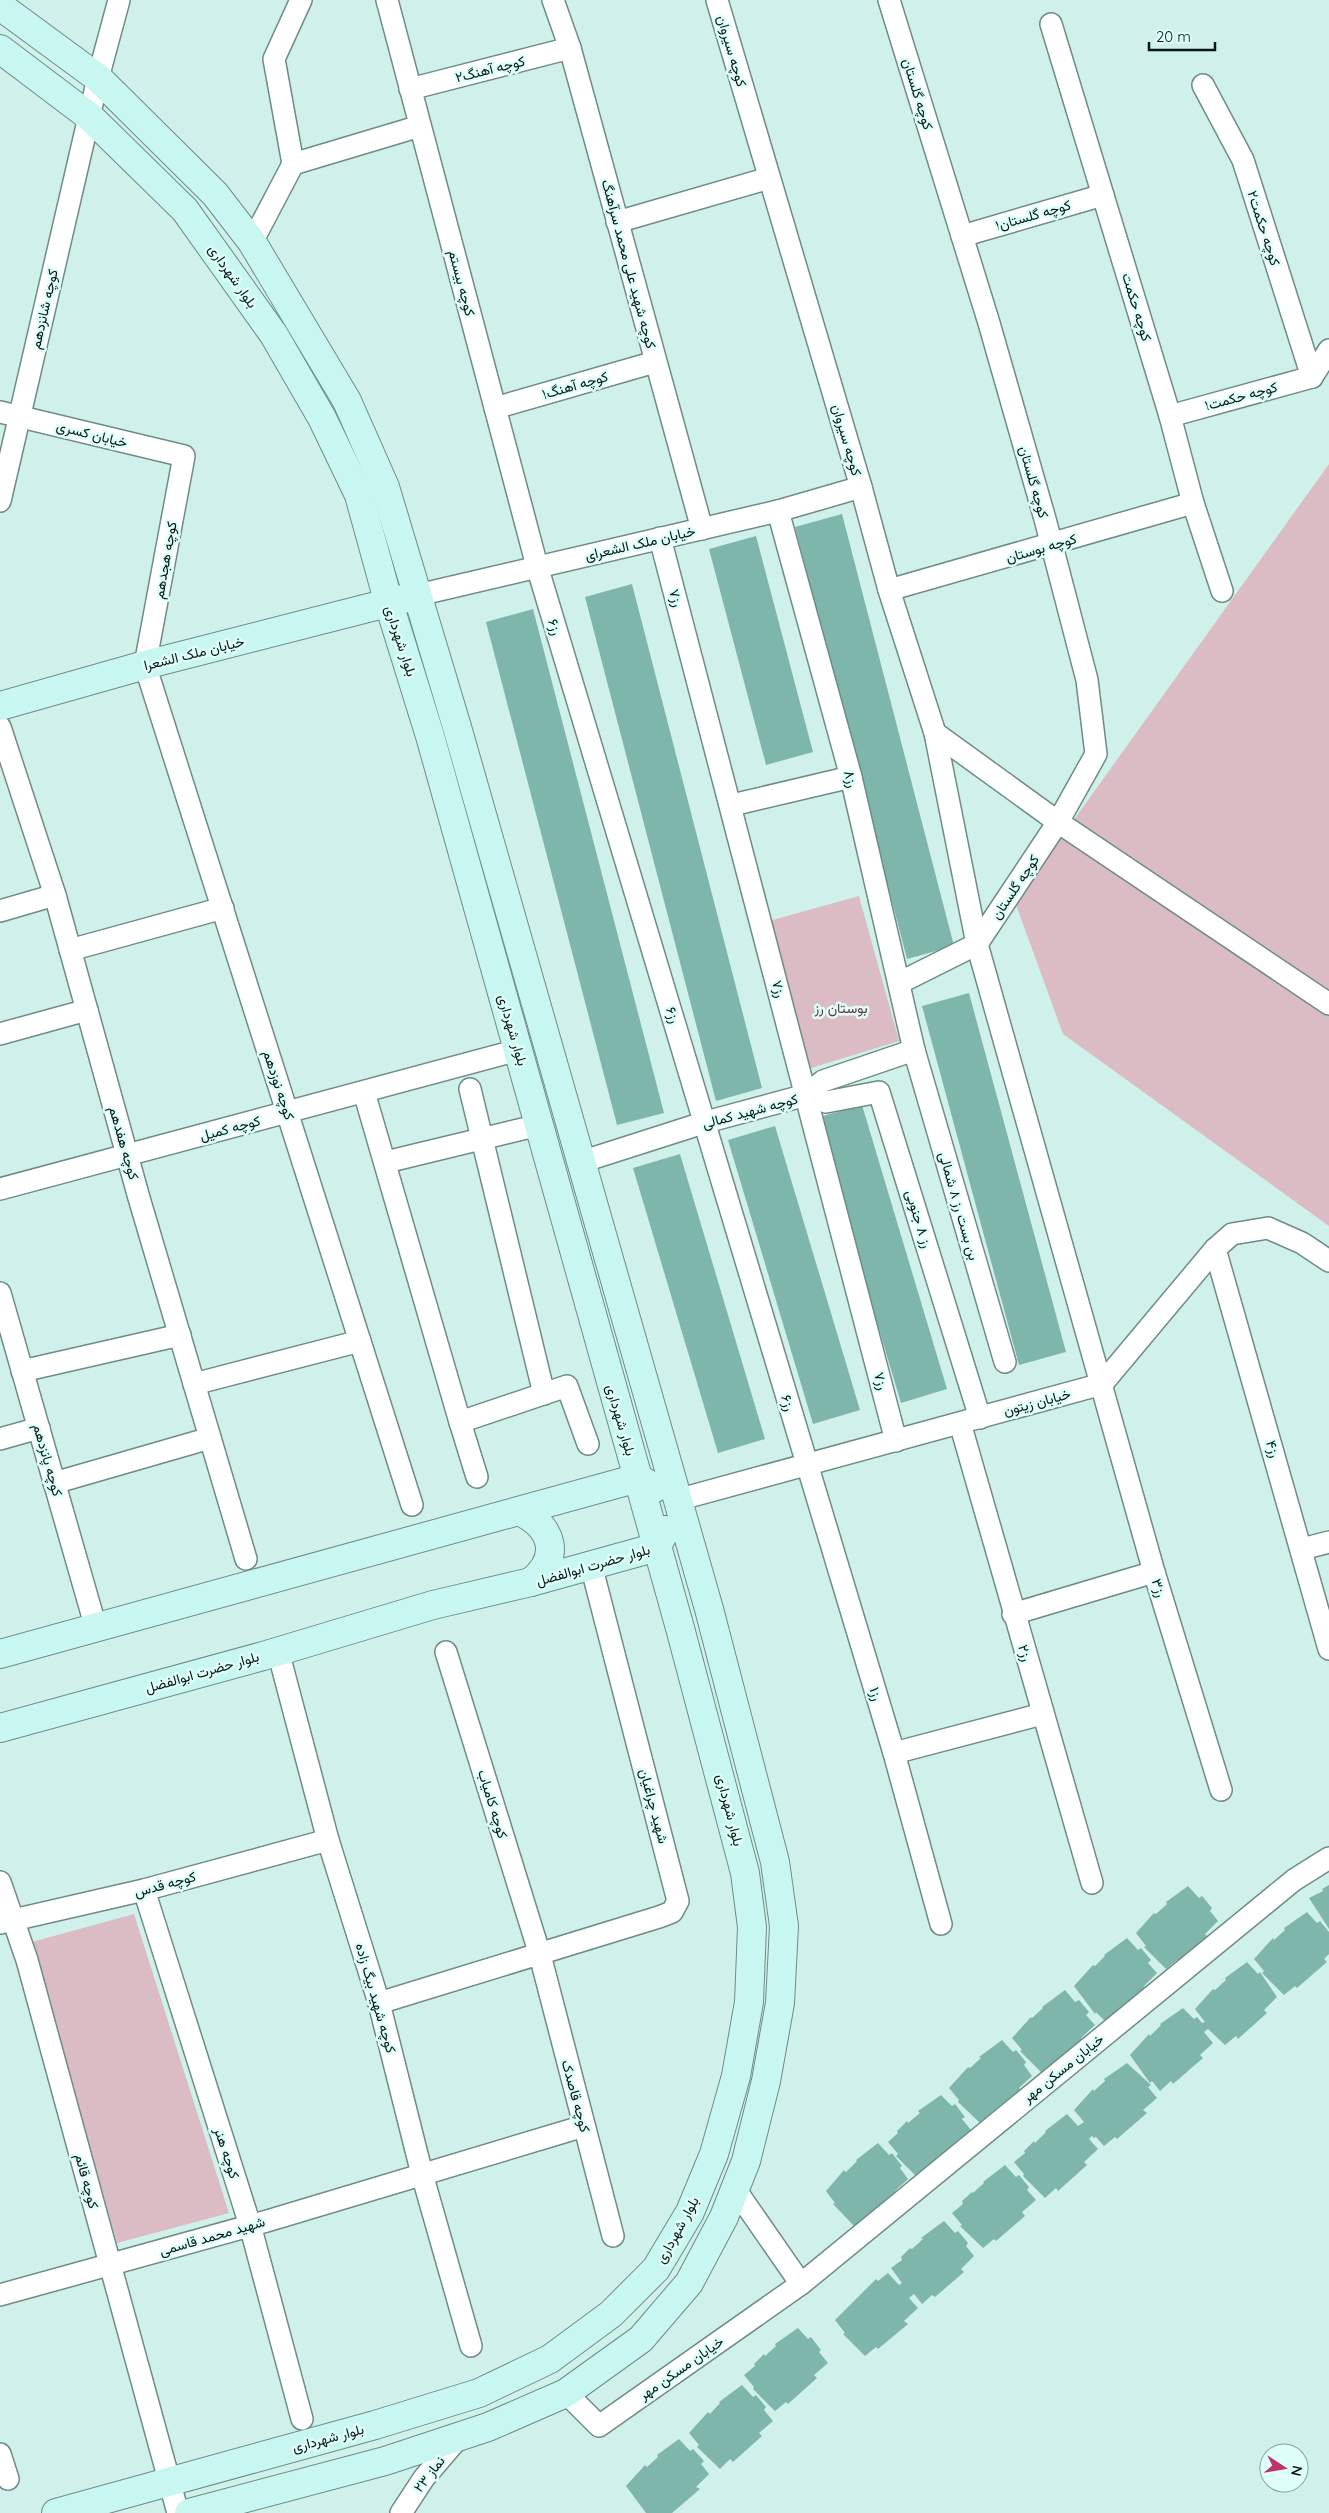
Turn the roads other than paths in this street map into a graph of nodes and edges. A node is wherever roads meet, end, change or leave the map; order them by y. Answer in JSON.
{"nodes":[{"id":1,"x":119,"y":0,"type":"edge"},
{"id":2,"x":301,"y":0,"type":"edge"},
{"id":3,"x":387,"y":0,"type":"edge"},
{"id":4,"x":554,"y":0,"type":"edge"},
{"id":5,"x":717,"y":0,"type":"edge"},
{"id":6,"x":889,"y":0,"type":"edge"},
{"id":7,"x":0,"y":6,"type":"edge"},
{"id":8,"x":1051,"y":24,"type":"dead end"},
{"id":9,"x":570,"y":48,"type":"junction"},
{"id":10,"x":0,"y":49,"type":"edge"},
{"id":11,"x":98,"y":78,"type":"junction"},
{"id":12,"x":1204,"y":85,"type":"dead end"},
{"id":13,"x":410,"y":89,"type":"junction"},
{"id":14,"x":90,"y":117,"type":"junction"},
{"id":15,"x":420,"y":126,"type":"junction"},
{"id":16,"x":293,"y":164,"type":"junction"},
{"id":17,"x":770,"y":178,"type":"junction"},
{"id":18,"x":1103,"y":195,"type":"junction"},
{"id":19,"x":617,"y":222,"type":"junction"},
{"id":20,"x":962,"y":236,"type":"junction"},
{"id":21,"x":252,"y":242,"type":"junction"},
{"id":22,"x":1329,"y":350,"type":"edge"},
{"id":23,"x":655,"y":362,"type":"junction"},
{"id":24,"x":1312,"y":376,"type":"junction"},
{"id":25,"x":495,"y":408,"type":"junction"},
{"id":26,"x":9,"y":414,"type":"edge"},
{"id":27,"x":1170,"y":416,"type":"junction"},
{"id":28,"x":184,"y":456,"type":"joint"},
{"id":29,"x":861,"y":487,"type":"junction"},
{"id":30,"x":0,"y":501,"type":"edge"},
{"id":31,"x":1193,"y":504,"type":"junction"},
{"id":32,"x":778,"y":511,"type":"junction"},
{"id":33,"x":702,"y":529,"type":"junction"},
{"id":34,"x":660,"y":538,"type":"junction"},
{"id":35,"x":1051,"y":545,"type":"junction"},
{"id":36,"x":537,"y":566,"type":"junction"},
{"id":37,"x":888,"y":590,"type":"junction"},
{"id":38,"x":1222,"y":591,"type":"dead end"},
{"id":39,"x":418,"y":595,"type":"junction"},
{"id":40,"x":389,"y":604,"type":"junction"},
{"id":41,"x":146,"y":665,"type":"junction"},
{"id":42,"x":0,"y":706,"type":"edge"},
{"id":43,"x":0,"y":727,"type":"edge"},
{"id":44,"x":935,"y":733,"type":"junction"},
{"id":45,"x":850,"y":778,"type":"junction"},
{"id":46,"x":732,"y":805,"type":"junction"},
{"id":47,"x":1058,"y":822,"type":"junction"},
{"id":48,"x":55,"y":895,"type":"junction"},
{"id":49,"x":223,"y":908,"type":"junction"},
{"id":50,"x":0,"y":910,"type":"edge"},
{"id":51,"x":977,"y":944,"type":"junction"},
{"id":52,"x":70,"y":950,"type":"junction"},
{"id":53,"x":899,"y":983,"type":"junction"},
{"id":54,"x":1329,"y":1004,"type":"edge"},
{"id":55,"x":87,"y":1010,"type":"junction"},
{"id":56,"x":0,"y":1034,"type":"edge"},
{"id":57,"x":518,"y":1050,"type":"junction"},
{"id":58,"x":914,"y":1050,"type":"junction"},
{"id":59,"x":470,"y":1088,"type":"dead end"},
{"id":60,"x":364,"y":1092,"type":"junction"},
{"id":61,"x":806,"y":1095,"type":"junction"},
{"id":62,"x":287,"y":1112,"type":"junction"},
{"id":63,"x":706,"y":1122,"type":"junction"},
{"id":64,"x":539,"y":1125,"type":"junction"},
{"id":65,"x":483,"y":1139,"type":"junction"},
{"id":66,"x":127,"y":1155,"type":"junction"},
{"id":67,"x":386,"y":1162,"type":"junction"},
{"id":68,"x":581,"y":1162,"type":"junction"},
{"id":69,"x":0,"y":1189,"type":"edge"},
{"id":70,"x":1216,"y":1249,"type":"junction"},
{"id":71,"x":1329,"y":1261,"type":"edge"},
{"id":72,"x":0,"y":1292,"type":"edge"},
{"id":73,"x":180,"y":1335,"type":"junction"},
{"id":74,"x":360,"y":1341,"type":"junction"},
{"id":75,"x":1004,"y":1362,"type":"dead end"},
{"id":76,"x":22,"y":1371,"type":"junction"},
{"id":77,"x":194,"y":1384,"type":"junction"},
{"id":78,"x":1102,"y":1384,"type":"junction"},
{"id":79,"x":544,"y":1394,"type":"junction"},
{"id":80,"x":980,"y":1418,"type":"junction"},
{"id":81,"x":460,"y":1422,"type":"junction"},
{"id":82,"x":960,"y":1423,"type":"junction"},
{"id":83,"x":39,"y":1428,"type":"junction"},
{"id":84,"x":210,"y":1438,"type":"junction"},
{"id":85,"x":0,"y":1439,"type":"edge"},
{"id":86,"x":896,"y":1440,"type":"junction"},
{"id":87,"x":588,"y":1444,"type":"dead end"},
{"id":88,"x":807,"y":1465,"type":"junction"},
{"id":89,"x":477,"y":1478,"type":"dead end"},
{"id":90,"x":638,"y":1478,"type":"junction"},
{"id":91,"x":54,"y":1483,"type":"junction"},
{"id":92,"x":678,"y":1500,"type":"junction"},
{"id":93,"x":412,"y":1505,"type":"dead end"},
{"id":94,"x":519,"y":1511,"type":"junction"},
{"id":95,"x":1329,"y":1542,"type":"edge"},
{"id":96,"x":657,"y":1547,"type":"junction"},
{"id":97,"x":1302,"y":1549,"type":"junction"},
{"id":98,"x":246,"y":1560,"type":"dead end"},
{"id":99,"x":591,"y":1565,"type":"junction"},
{"id":100,"x":1154,"y":1572,"type":"junction"},
{"id":101,"x":531,"y":1582,"type":"junction"},
{"id":102,"x":1013,"y":1614,"type":"junction"},
{"id":103,"x":96,"y":1628,"type":"junction"},
{"id":104,"x":1329,"y":1649,"type":"edge"},
{"id":105,"x":278,"y":1651,"type":"junction"},
{"id":106,"x":446,"y":1652,"type":"dead end"},
{"id":107,"x":0,"y":1654,"type":"edge"},
{"id":108,"x":1042,"y":1714,"type":"junction"},
{"id":109,"x":0,"y":1728,"type":"edge"},
{"id":110,"x":894,"y":1753,"type":"junction"},
{"id":111,"x":1221,"y":1790,"type":"dead end"},
{"id":112,"x":328,"y":1840,"type":"junction"},
{"id":113,"x":1329,"y":1858,"type":"edge"},
{"id":114,"x":0,"y":1882,"type":"edge"},
{"id":115,"x":1092,"y":1883,"type":"dead end"},
{"id":116,"x":144,"y":1890,"type":"junction"},
{"id":117,"x":6,"y":1921,"type":"edge"},
{"id":118,"x":941,"y":1924,"type":"dead end"},
{"id":119,"x":540,"y":1955,"type":"junction"},
{"id":120,"x":379,"y":2003,"type":"junction"},
{"id":121,"x":584,"y":2126,"type":"junction"},
{"id":122,"x":422,"y":2174,"type":"junction"},
{"id":123,"x":735,"y":2189,"type":"junction"},
{"id":124,"x":250,"y":2225,"type":"junction"},
{"id":125,"x":613,"y":2236,"type":"dead end"},
{"id":126,"x":110,"y":2266,"type":"junction"},
{"id":127,"x":800,"y":2284,"type":"junction"},
{"id":128,"x":0,"y":2295,"type":"edge"},
{"id":129,"x":471,"y":2346,"type":"dead end"},
{"id":130,"x":566,"y":2393,"type":"junction"},
{"id":131,"x":302,"y":2419,"type":"dead end"},
{"id":132,"x":460,"y":2436,"type":"junction"},
{"id":133,"x":0,"y":2454,"type":"edge"},
{"id":134,"x":8,"y":2479,"type":"dead end"},
{"id":135,"x":169,"y":2482,"type":"junction"},
{"id":136,"x":56,"y":2513,"type":"edge"},
{"id":137,"x":178,"y":2513,"type":"edge"},
{"id":138,"x":189,"y":2513,"type":"edge"},
{"id":139,"x":401,"y":2513,"type":"edge"}],
"edges":[{"from":1,"to":11,"type":"street","name":"کوچه شانزدهم"},
{"from":2,"to":16,"type":"street"},
{"from":3,"to":13,"type":"street","name":"کوچه بیستم"},
{"from":4,"to":9,"type":"street","name":"کوچه شهید علی محمد سرآهنگ"},
{"from":5,"to":17,"type":"street","name":"کوچه سیروان"},
{"from":6,"to":20,"type":"street","name":"کوچه گلستان"},
{"from":7,"to":11,"type":"main road","name":"بلوار شهرداری"},
{"from":8,"to":18,"type":"street","name":"کوچه حکمت"},
{"from":9,"to":13,"type":"street","name":"کوچه آهنگ۲"},
{"from":9,"to":19,"type":"street","name":"کوچه شهید علی محمد سرآهنگ"},
{"from":10,"to":14,"type":"main road","name":"بلوار شهرداری"},
{"from":11,"to":14,"type":"street","name":"کوچه شانزدهم"},
{"from":11,"to":21,"type":"main road","name":"بلوار شهرداری"},
{"from":12,"to":24,"type":"street","name":"کوچه حکمت۲"},
{"from":13,"to":15,"type":"street","name":"کوچه بیستم"},
{"from":14,"to":26,"type":"street","name":"کوچه شانزدهم"},
{"from":14,"to":40,"type":"main road","name":"بلوار شهرداری"},
{"from":15,"to":16,"type":"street"},
{"from":15,"to":25,"type":"street","name":"کوچه بیستم"},
{"from":16,"to":21,"type":"street"},
{"from":17,"to":19,"type":"street"},
{"from":17,"to":29,"type":"street","name":"کوچه سیروان"},
{"from":18,"to":20,"type":"street","name":"کوچه گلستان۱"},
{"from":18,"to":27,"type":"street","name":"کوچه حکمت"},
{"from":19,"to":23,"type":"street","name":"کوچه شهید علی محمد سرآهنگ"},
{"from":20,"to":35,"type":"street","name":"کوچه گلستان"},
{"from":21,"to":39,"type":"main road","name":"بلوار شهرداری"},
{"from":22,"to":24,"type":"street"},
{"from":23,"to":25,"type":"street","name":"کوچه آهنگ۱"},
{"from":23,"to":33,"type":"street","name":"کوچه شهید علی محمد سرآهنگ"},
{"from":24,"to":27,"type":"street","name":"کوچه حکمت۱"},
{"from":25,"to":36,"type":"street","name":"کوچه بیستم"},
{"from":26,"to":28,"type":"street","name":"خیابان کسری"},
{"from":26,"to":30,"type":"street","name":"کوچه شانزدهم"},
{"from":27,"to":31,"type":"street","name":"کوچه حکمت"},
{"from":28,"to":41,"type":"street","name":"کوچه هجدهم"},
{"from":29,"to":32,"type":"street","name":"خیابان ملک الشعرای"},
{"from":29,"to":37,"type":"street","name":"کوچه سیروان"},
{"from":31,"to":35,"type":"street","name":"کوچه بوستان"},
{"from":31,"to":38,"type":"street","name":"کوچه حکمت"},
{"from":32,"to":33,"type":"street","name":"خیابان ملک الشعرای"},
{"from":32,"to":45,"type":"street","name":"رز۸"},
{"from":33,"to":34,"type":"street","name":"خیابان ملک الشعرای"},
{"from":34,"to":36,"type":"street","name":"خیابان ملک الشعرای"},
{"from":34,"to":46,"type":"street","name":"رز۷"},
{"from":35,"to":37,"type":"street","name":"کوچه بوستان"},
{"from":35,"to":47,"type":"street","name":"کوچه گلستان"},
{"from":36,"to":39,"type":"street","name":"خیابان ملک الشعرای"},
{"from":36,"to":63,"type":"street","name":"رز۶"},
{"from":37,"to":44,"type":"street","name":"کوچه سیروان"},
{"from":39,"to":40,"type":"main road","name":"خیابان ملک الشعرا"},
{"from":39,"to":68,"type":"main road","name":"بلوار شهرداری"},
{"from":40,"to":41,"type":"main road","name":"خیابان ملک الشعرا"},
{"from":40,"to":57,"type":"main road","name":"بلوار شهرداری"},
{"from":41,"to":42,"type":"main road","name":"خیابان ملک الشعرا"},
{"from":41,"to":49,"type":"street","name":"کوچه نوزدهم"},
{"from":43,"to":48,"type":"street","name":"کوچه هفدهم"},
{"from":44,"to":47,"type":"street"},
{"from":44,"to":51,"type":"street","name":"کوچه سیروان"},
{"from":45,"to":46,"type":"street"},
{"from":45,"to":53,"type":"street","name":"رز۸"},
{"from":46,"to":61,"type":"street","name":"رز۷"},
{"from":47,"to":51,"type":"street","name":"کوچه گلستان"},
{"from":47,"to":54,"type":"street"},
{"from":48,"to":50,"type":"street"},
{"from":48,"to":52,"type":"street","name":"کوچه هفدهم"},
{"from":49,"to":52,"type":"street"},
{"from":49,"to":62,"type":"street","name":"کوچه نوزدهم"},
{"from":51,"to":53,"type":"street"},
{"from":51,"to":78,"type":"street","name":"رز۳"},
{"from":52,"to":55,"type":"street","name":"کوچه هفدهم"},
{"from":53,"to":58,"type":"street","name":"رز۸"},
{"from":55,"to":56,"type":"street"},
{"from":55,"to":66,"type":"street","name":"کوچه هفدهم"},
{"from":57,"to":60,"type":"street","name":"کوچه کمیل"},
{"from":57,"to":64,"type":"main road","name":"بلوار شهرداری"},
{"from":58,"to":61,"type":"street","name":"کوچه شهید کمالی"},
{"from":58,"to":75,"type":"street","name":"بن بست رز ۸ شمالی"},
{"from":59,"to":65,"type":"street"},
{"from":60,"to":62,"type":"street","name":"کوچه کمیل"},
{"from":60,"to":67,"type":"street"},
{"from":61,"to":63,"type":"street","name":"کوچه شهید کمالی"},
{"from":61,"to":80,"type":"street","name":"رز ۸ جنوبی"},
{"from":61,"to":86,"type":"street","name":"رز۷"},
{"from":62,"to":66,"type":"street","name":"کوچه کمیل"},
{"from":62,"to":74,"type":"street","name":"کوچه نوزدهم"},
{"from":63,"to":68,"type":"street","name":"کوچه شهید کمالی"},
{"from":63,"to":88,"type":"street","name":"رز۶"},
{"from":64,"to":65,"type":"street"},
{"from":64,"to":90,"type":"main road","name":"بلوار شهرداری"},
{"from":65,"to":67,"type":"street"},
{"from":65,"to":79,"type":"street"},
{"from":66,"to":69,"type":"street","name":"کوچه کمیل"},
{"from":66,"to":73,"type":"street","name":"کوچه هفدهم"},
{"from":67,"to":81,"type":"street"},
{"from":68,"to":92,"type":"main road","name":"بلوار شهرداری"},
{"from":70,"to":71,"type":"street"},
{"from":70,"to":78,"type":"street"},
{"from":70,"to":97,"type":"street","name":"رز۴"},
{"from":72,"to":76,"type":"street","name":"کوچه پانزدهم"},
{"from":73,"to":76,"type":"street"},
{"from":73,"to":77,"type":"street","name":"کوچه هفدهم"},
{"from":74,"to":77,"type":"street"},
{"from":74,"to":93,"type":"street","name":"کوچه نوزدهم"},
{"from":76,"to":83,"type":"street","name":"کوچه پانزدهم"},
{"from":77,"to":84,"type":"street","name":"کوچه هفدهم"},
{"from":78,"to":80,"type":"street","name":"خیابان زیتون"},
{"from":78,"to":100,"type":"street","name":"رز۳"},
{"from":79,"to":81,"type":"street"},
{"from":79,"to":87,"type":"street"},
{"from":80,"to":82,"type":"street","name":"خیابان زیتون"},
{"from":81,"to":89,"type":"street"},
{"from":82,"to":86,"type":"street","name":"خیابان زیتون"},
{"from":82,"to":102,"type":"street","name":"رز۲"},
{"from":83,"to":85,"type":"street"},
{"from":83,"to":91,"type":"street","name":"کوچه پانزدهم"},
{"from":84,"to":91,"type":"street"},
{"from":84,"to":98,"type":"street","name":"کوچه هفدهم"},
{"from":86,"to":88,"type":"street","name":"خیابان زیتون"},
{"from":88,"to":92,"type":"street","name":"خیابان زیتون"},
{"from":88,"to":110,"type":"street","name":"رز۱"},
{"from":90,"to":92,"type":"main road"},
{"from":90,"to":94,"type":"main road"},
{"from":90,"to":96,"type":"main road","name":"بلوار شهرداری"},
{"from":91,"to":103,"type":"street","name":"کوچه پانزدهم"},
{"from":92,"to":96,"type":"main road","name":"بلوار حضرت ابوالفضل"},
{"from":92,"to":123,"type":"main road","name":"بلوار شهرداری"},
{"from":94,"to":101,"type":"main road"},
{"from":94,"to":103,"type":"main road"},
{"from":95,"to":97,"type":"street"},
{"from":96,"to":99,"type":"main road","name":"بلوار حضرت ابوالفضل"},
{"from":96,"to":135,"type":"main road","name":"بلوار شهرداری"},
{"from":97,"to":104,"type":"street","name":"رز۴"},
{"from":99,"to":101,"type":"main road","name":"بلوار حضرت ابوالفضل"},
{"from":99,"to":119,"type":"street","name":"شهید چراغیان"},
{"from":100,"to":102,"type":"street"},
{"from":100,"to":111,"type":"street","name":"رز۳"},
{"from":101,"to":105,"type":"main road","name":"بلوار حضرت ابوالفضل"},
{"from":102,"to":108,"type":"street","name":"رز۲"},
{"from":103,"to":107,"type":"main road"},
{"from":105,"to":109,"type":"main road","name":"بلوار حضرت ابوالفضل"},
{"from":105,"to":112,"type":"street","name":"کوچه شهید بیگ زاده"},
{"from":106,"to":119,"type":"street","name":"کوچه کامیاب"},
{"from":108,"to":110,"type":"street"},
{"from":108,"to":115,"type":"street","name":"رز۲"},
{"from":110,"to":118,"type":"street","name":"رز۱"},
{"from":112,"to":116,"type":"street","name":"کوچه قدس"},
{"from":112,"to":120,"type":"street","name":"کوچه شهید بیگ زاده"},
{"from":113,"to":127,"type":"street","name":"خیابان مسکن مهر"},
{"from":114,"to":117,"type":"street","name":"کوچه قائم"},
{"from":116,"to":117,"type":"street","name":"کوچه قدس"},
{"from":116,"to":124,"type":"street","name":"کوچه هنر"},
{"from":117,"to":126,"type":"street","name":"کوچه قائم"},
{"from":119,"to":120,"type":"street","name":"شهید چراغیان"},
{"from":119,"to":121,"type":"street","name":"کوچه قاصدک"},
{"from":120,"to":122,"type":"street","name":"کوچه شهید بیگ زاده"},
{"from":121,"to":122,"type":"street","name":"شهید محمد قاسمی"},
{"from":121,"to":125,"type":"street","name":"کوچه قاصدک"},
{"from":122,"to":124,"type":"street","name":"شهید محمد قاسمی"},
{"from":122,"to":129,"type":"street","name":"کوچه شهید بیگ زاده"},
{"from":123,"to":127,"type":"street"},
{"from":123,"to":130,"type":"main road","name":"بلوار شهرداری"},
{"from":124,"to":126,"type":"street","name":"شهید محمد قاسمی"},
{"from":124,"to":131,"type":"street","name":"کوچه هنر"},
{"from":126,"to":128,"type":"street","name":"شهید محمد قاسمی"},
{"from":126,"to":135,"type":"street","name":"کوچه قائم"},
{"from":127,"to":130,"type":"street","name":"خیابان مسکن مهر"},
{"from":130,"to":132,"type":"main road","name":"بلوار شهرداری"},
{"from":132,"to":138,"type":"main road","name":"بلوار شهرداری"},
{"from":132,"to":139,"type":"street","name":"نماز ۲۳"},
{"from":133,"to":134,"type":"street"},
{"from":135,"to":136,"type":"main road","name":"بلوار شهرداری"},
{"from":135,"to":137,"type":"street","name":"کوچه قائم"}]}
